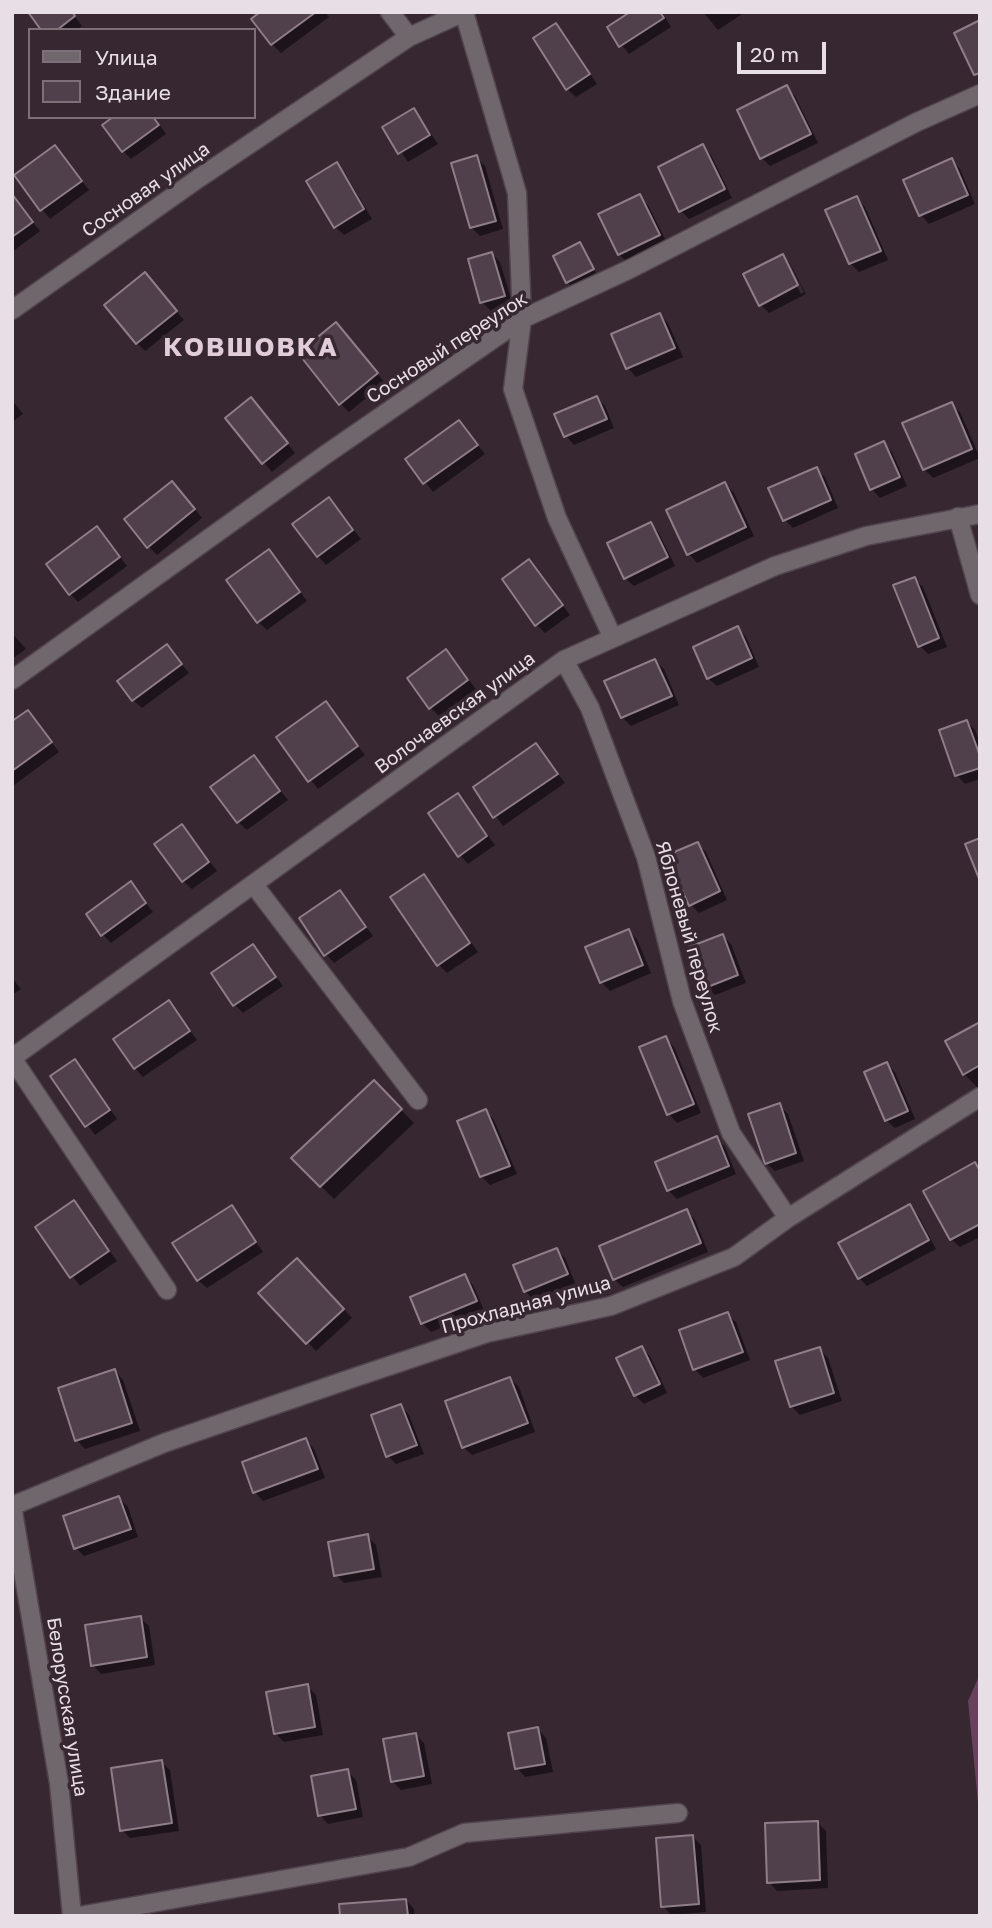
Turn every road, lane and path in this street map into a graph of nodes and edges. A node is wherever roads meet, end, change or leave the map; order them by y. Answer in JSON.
{"nodes":[{"id":1,"x":390,"y":12,"type":"edge"},
{"id":2,"x":464,"y":12,"type":"edge"},
{"id":3,"x":409,"y":37,"type":"junction"},
{"id":4,"x":980,"y":94,"type":"edge"},
{"id":5,"x":12,"y":310,"type":"edge"},
{"id":6,"x":522,"y":319,"type":"junction"},
{"id":7,"x":980,"y":514,"type":"edge"},
{"id":8,"x":958,"y":517,"type":"junction"},
{"id":9,"x":980,"y":595,"type":"edge"},
{"id":10,"x":612,"y":636,"type":"junction"},
{"id":11,"x":564,"y":660,"type":"junction"},
{"id":12,"x":12,"y":680,"type":"edge"},
{"id":13,"x":254,"y":885,"type":"junction"},
{"id":14,"x":12,"y":1058,"type":"edge"},
{"id":15,"x":980,"y":1097,"type":"edge"},
{"id":16,"x":418,"y":1100,"type":"dead end"},
{"id":17,"x":788,"y":1218,"type":"junction"},
{"id":18,"x":167,"y":1290,"type":"dead end"},
{"id":19,"x":12,"y":1506,"type":"edge"},
{"id":20,"x":678,"y":1813,"type":"dead end"},
{"id":21,"x":72,"y":1916,"type":"edge"},
{"id":22,"x":79,"y":1916,"type":"edge"}],
"edges":[{"from":1,"to":3,"type":"street"},
{"from":2,"to":3,"type":"street","name":"Сосновая улица"},
{"from":2,"to":6,"type":"street"},
{"from":3,"to":5,"type":"street","name":"Сосновая улица"},
{"from":4,"to":6,"type":"street","name":"Сосновый переулок"},
{"from":6,"to":10,"type":"street"},
{"from":6,"to":12,"type":"street","name":"Сосновый переулок"},
{"from":7,"to":8,"type":"street","name":"Волочаевская улица"},
{"from":8,"to":9,"type":"street"},
{"from":8,"to":10,"type":"street","name":"Волочаевская улица"},
{"from":10,"to":11,"type":"street","name":"Волочаевская улица"},
{"from":11,"to":13,"type":"street","name":"Волочаевская улица"},
{"from":11,"to":17,"type":"street","name":"Яблоневый переулок"},
{"from":13,"to":14,"type":"street","name":"Волочаевская улица"},
{"from":13,"to":16,"type":"street"},
{"from":14,"to":18,"type":"street"},
{"from":15,"to":17,"type":"street","name":"Прохладная улица"},
{"from":17,"to":19,"type":"street","name":"Прохладная улица"},
{"from":19,"to":21,"type":"street","name":"Белорусская улица"},
{"from":20,"to":22,"type":"street"}]}
